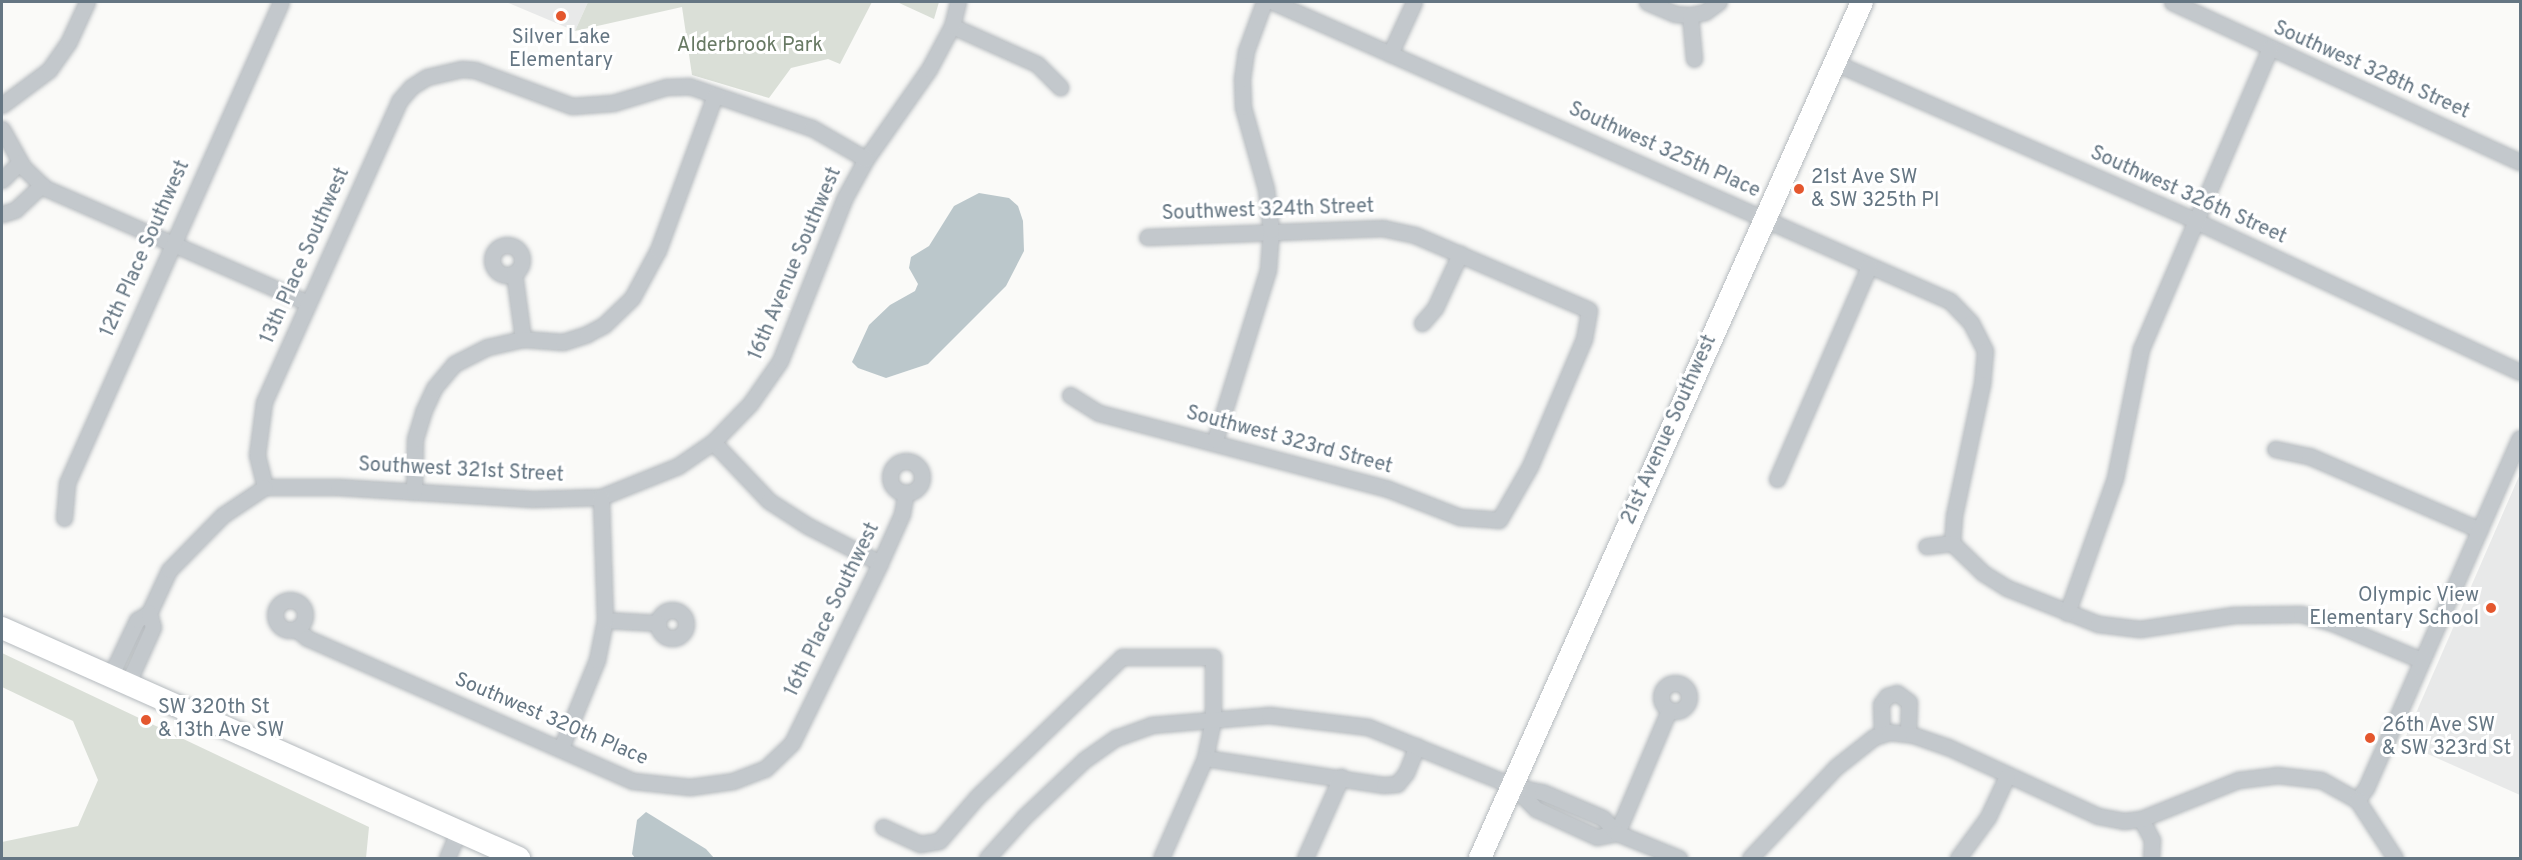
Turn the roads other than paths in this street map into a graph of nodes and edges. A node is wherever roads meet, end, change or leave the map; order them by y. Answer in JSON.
{"nodes":[{"id":1,"x":87,"y":2,"type":"edge"},
{"id":2,"x":281,"y":2,"type":"edge"},
{"id":3,"x":958,"y":2,"type":"edge"},
{"id":4,"x":1264,"y":2,"type":"edge"},
{"id":5,"x":1273,"y":2,"type":"edge"},
{"id":6,"x":1414,"y":2,"type":"edge"},
{"id":7,"x":1647,"y":2,"type":"edge"},
{"id":8,"x":1719,"y":2,"type":"edge"},
{"id":9,"x":1862,"y":2,"type":"edge"},
{"id":10,"x":2172,"y":2,"type":"edge"},
{"id":11,"x":1690,"y":15,"type":"junction"},
{"id":12,"x":952,"y":26,"type":"junction"},
{"id":13,"x":2270,"y":48,"type":"junction"},
{"id":14,"x":1390,"y":54,"type":"junction"},
{"id":15,"x":1694,"y":58,"type":"dead end"},
{"id":16,"x":1835,"y":63,"type":"junction"},
{"id":17,"x":1060,"y":87,"type":"dead end"},
{"id":18,"x":715,"y":95,"type":"junction"},
{"id":19,"x":2,"y":105,"type":"edge"},
{"id":20,"x":2,"y":129,"type":"edge"},
{"id":21,"x":866,"y":159,"type":"junction"},
{"id":22,"x":20,"y":162,"type":"junction"},
{"id":23,"x":2520,"y":162,"type":"edge"},
{"id":24,"x":2,"y":180,"type":"edge"},
{"id":25,"x":42,"y":185,"type":"junction"},
{"id":26,"x":2,"y":214,"type":"edge"},
{"id":27,"x":1764,"y":218,"type":"junction"},
{"id":28,"x":2196,"y":221,"type":"junction"},
{"id":29,"x":1271,"y":230,"type":"junction"},
{"id":30,"x":1147,"y":237,"type":"dead end"},
{"id":31,"x":171,"y":243,"type":"junction"},
{"id":32,"x":1460,"y":254,"type":"junction"},
{"id":33,"x":1869,"y":266,"type":"junction"},
{"id":34,"x":514,"y":273,"type":"dead end"},
{"id":35,"x":308,"y":303,"type":"junction"},
{"id":36,"x":1422,"y":324,"type":"dead end"},
{"id":37,"x":523,"y":339,"type":"junction"},
{"id":38,"x":2520,"y":372,"type":"edge"},
{"id":39,"x":1070,"y":395,"type":"dead end"},
{"id":40,"x":2520,"y":438,"type":"edge"},
{"id":41,"x":1215,"y":440,"type":"junction"},
{"id":42,"x":714,"y":442,"type":"junction"},
{"id":43,"x":2275,"y":449,"type":"dead end"},
{"id":44,"x":1777,"y":479,"type":"dead end"},
{"id":45,"x":265,"y":487,"type":"junction"},
{"id":46,"x":414,"y":492,"type":"junction"},
{"id":47,"x":906,"y":492,"type":"dead end"},
{"id":48,"x":601,"y":496,"type":"junction"},
{"id":49,"x":64,"y":518,"type":"dead end"},
{"id":50,"x":1499,"y":520,"type":"joint"},
{"id":51,"x":2480,"y":530,"type":"junction"},
{"id":52,"x":1952,"y":543,"type":"junction"},
{"id":53,"x":1926,"y":546,"type":"dead end"},
{"id":54,"x":880,"y":563,"type":"junction"},
{"id":55,"x":2067,"y":613,"type":"junction"},
{"id":56,"x":605,"y":620,"type":"junction"},
{"id":57,"x":658,"y":623,"type":"dead end"},
{"id":58,"x":2,"y":628,"type":"edge"},
{"id":59,"x":296,"y":629,"type":"dead end"},
{"id":60,"x":2421,"y":660,"type":"junction"},
{"id":61,"x":119,"y":679,"type":"junction"},
{"id":62,"x":1669,"y":710,"type":"dead end"},
{"id":63,"x":1213,"y":720,"type":"junction"},
{"id":64,"x":1885,"y":733,"type":"junction"},
{"id":65,"x":1908,"y":734,"type":"junction"},
{"id":66,"x":792,"y":743,"type":"joint"},
{"id":67,"x":1417,"y":746,"type":"junction"},
{"id":68,"x":561,"y":748,"type":"junction"},
{"id":69,"x":1205,"y":758,"type":"junction"},
{"id":70,"x":2007,"y":776,"type":"junction"},
{"id":71,"x":1341,"y":777,"type":"junction"},
{"id":72,"x":1513,"y":786,"type":"junction"},
{"id":73,"x":2357,"y":800,"type":"junction"},
{"id":74,"x":2141,"y":819,"type":"junction"},
{"id":75,"x":883,"y":826,"type":"dead end"},
{"id":76,"x":458,"y":832,"type":"junction"},
{"id":77,"x":1617,"y":833,"type":"junction"},
{"id":78,"x":447,"y":858,"type":"edge"},
{"id":79,"x":519,"y":858,"type":"edge"},
{"id":80,"x":987,"y":858,"type":"edge"},
{"id":81,"x":1161,"y":858,"type":"edge"},
{"id":82,"x":1305,"y":858,"type":"edge"},
{"id":83,"x":1480,"y":858,"type":"edge"},
{"id":84,"x":1679,"y":858,"type":"edge"},
{"id":85,"x":1750,"y":858,"type":"edge"},
{"id":86,"x":1958,"y":858,"type":"edge"},
{"id":87,"x":2151,"y":858,"type":"edge"},
{"id":88,"x":2395,"y":858,"type":"edge"}],
"edges":[{"from":1,"to":19,"type":"street"},
{"from":2,"to":31,"type":"street","name":"12th Place Southwest"},
{"from":3,"to":12,"type":"street","name":"16th Avenue Southwest"},
{"from":4,"to":29,"type":"street"},
{"from":5,"to":14,"type":"street","name":"Southwest 325th Place"},
{"from":6,"to":14,"type":"street"},
{"from":7,"to":11,"type":"street"},
{"from":8,"to":11,"type":"street"},
{"from":9,"to":16,"type":"main road","name":"21st Avenue Southwest"},
{"from":10,"to":13,"type":"street","name":"Southwest 328th Street"},
{"from":11,"to":15,"type":"street"},
{"from":12,"to":17,"type":"street"},
{"from":12,"to":21,"type":"street","name":"16th Avenue Southwest"},
{"from":13,"to":23,"type":"street","name":"Southwest 328th Street"},
{"from":13,"to":28,"type":"street"},
{"from":14,"to":27,"type":"street","name":"Southwest 325th Place"},
{"from":16,"to":27,"type":"main road","name":"21st Avenue Southwest"},
{"from":16,"to":28,"type":"street","name":"Southwest 326th Street"},
{"from":18,"to":21,"type":"street"},
{"from":18,"to":35,"type":"street","name":"13th Place Southwest"},
{"from":18,"to":37,"type":"street"},
{"from":20,"to":22,"type":"street"},
{"from":21,"to":42,"type":"street","name":"16th Avenue Southwest"},
{"from":22,"to":24,"type":"street"},
{"from":22,"to":25,"type":"street"},
{"from":25,"to":26,"type":"street"},
{"from":25,"to":31,"type":"street"},
{"from":27,"to":33,"type":"street","name":"Southwest 325th Place"},
{"from":27,"to":72,"type":"main road","name":"21st Avenue Southwest"},
{"from":28,"to":38,"type":"street","name":"Southwest 326th Street"},
{"from":28,"to":55,"type":"street"},
{"from":29,"to":30,"type":"street","name":"Southwest 324th Street"},
{"from":29,"to":32,"type":"street","name":"Southwest 324th Street"},
{"from":29,"to":41,"type":"street"},
{"from":31,"to":35,"type":"street"},
{"from":31,"to":49,"type":"street","name":"12th Place Southwest"},
{"from":32,"to":36,"type":"street"},
{"from":32,"to":50,"type":"street","name":"Southwest 324th Street"},
{"from":33,"to":44,"type":"street"},
{"from":33,"to":52,"type":"street","name":"Southwest 325th Place"},
{"from":34,"to":37,"type":"street"},
{"from":35,"to":45,"type":"street","name":"13th Place Southwest"},
{"from":37,"to":46,"type":"street"},
{"from":39,"to":41,"type":"street","name":"Southwest 323rd Street"},
{"from":40,"to":51,"type":"street"},
{"from":41,"to":50,"type":"street","name":"Southwest 323rd Street"},
{"from":42,"to":48,"type":"street","name":"Southwest 321st Street"},
{"from":42,"to":54,"type":"street"},
{"from":43,"to":51,"type":"street"},
{"from":45,"to":46,"type":"street","name":"Southwest 321st Street"},
{"from":45,"to":61,"type":"street"},
{"from":46,"to":48,"type":"street","name":"Southwest 321st Street"},
{"from":47,"to":54,"type":"street","name":"16th Place Southwest"},
{"from":48,"to":56,"type":"street"},
{"from":51,"to":60,"type":"street"},
{"from":52,"to":53,"type":"street"},
{"from":52,"to":55,"type":"street"},
{"from":54,"to":66,"type":"street","name":"16th Place Southwest"},
{"from":55,"to":60,"type":"street"},
{"from":56,"to":57,"type":"street"},
{"from":56,"to":68,"type":"street"},
{"from":58,"to":61,"type":"main road"},
{"from":59,"to":68,"type":"street","name":"Southwest 320th Place"},
{"from":60,"to":73,"type":"street"},
{"from":61,"to":76,"type":"main road"},
{"from":62,"to":77,"type":"street"},
{"from":63,"to":67,"type":"street"},
{"from":63,"to":69,"type":"street"},
{"from":63,"to":75,"type":"street"},
{"from":63,"to":80,"type":"street"},
{"from":64,"to":65,"type":"street"},
{"from":64,"to":65,"type":"street"},
{"from":64,"to":85,"type":"street"},
{"from":65,"to":70,"type":"street"},
{"from":66,"to":68,"type":"street","name":"Southwest 320th Place"},
{"from":67,"to":71,"type":"street"},
{"from":67,"to":72,"type":"street"},
{"from":69,"to":71,"type":"street"},
{"from":69,"to":81,"type":"street"},
{"from":70,"to":74,"type":"street"},
{"from":70,"to":86,"type":"street"},
{"from":71,"to":82,"type":"street"},
{"from":72,"to":77,"type":"street"},
{"from":72,"to":83,"type":"main road","name":"21st Avenue Southwest"},
{"from":73,"to":74,"type":"street"},
{"from":73,"to":88,"type":"street"},
{"from":74,"to":87,"type":"street"},
{"from":76,"to":78,"type":"street"},
{"from":76,"to":79,"type":"main road"},
{"from":77,"to":84,"type":"street"}]}
